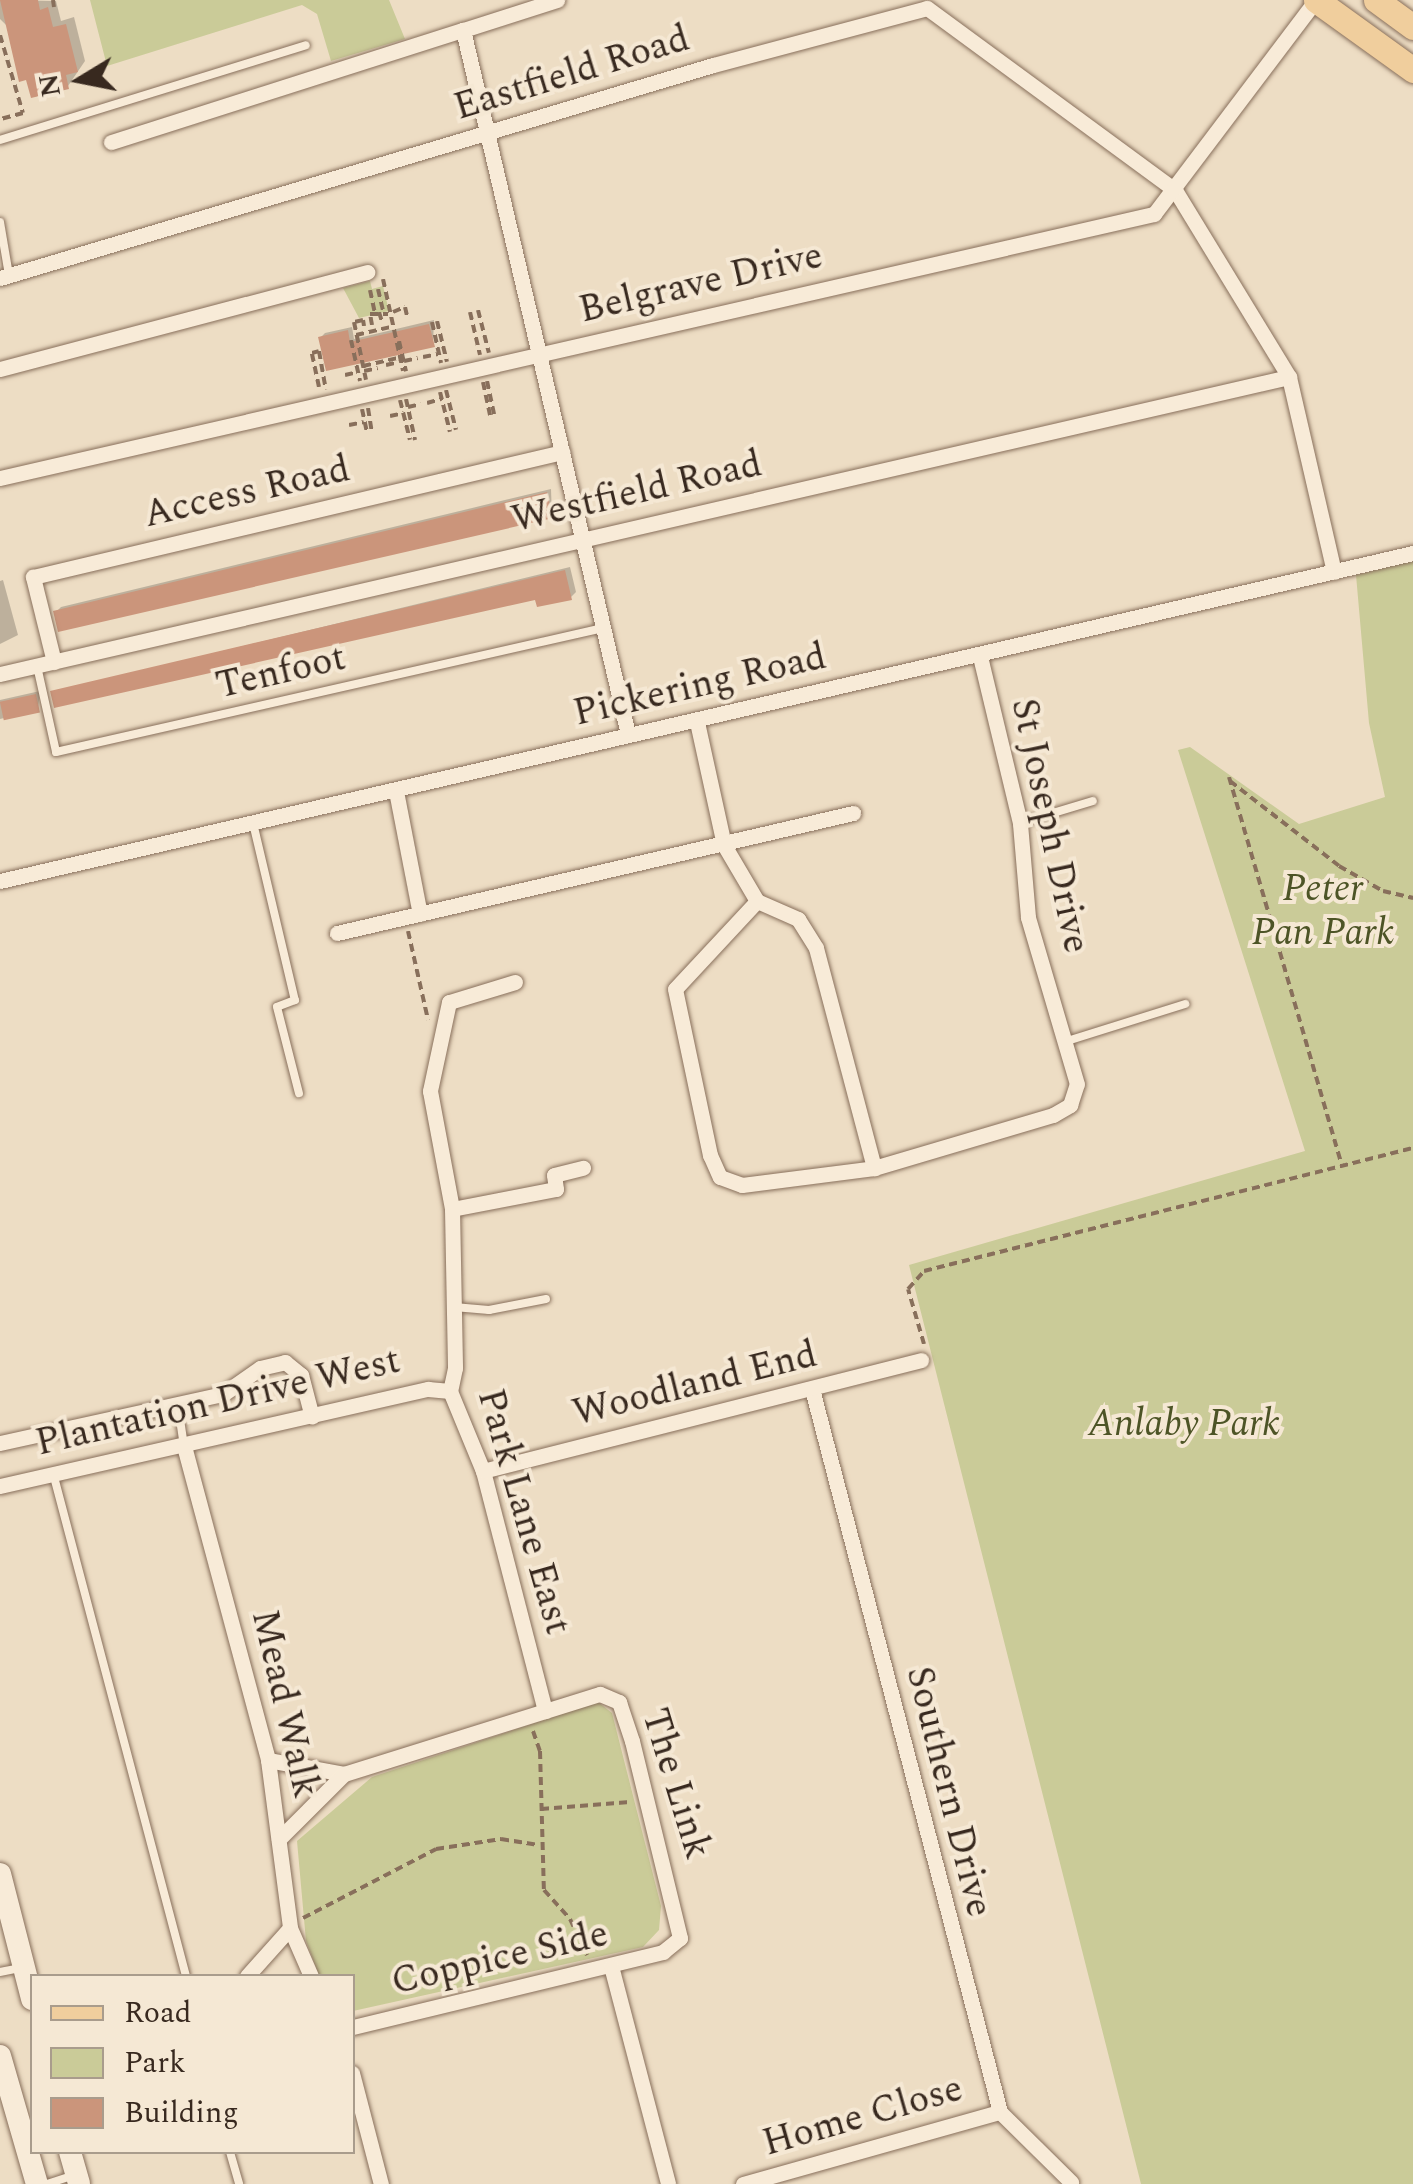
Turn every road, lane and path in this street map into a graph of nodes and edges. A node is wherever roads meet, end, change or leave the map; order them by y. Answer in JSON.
{"nodes":[{"id":1,"x":52,"y":0,"type":"edge"},
{"id":2,"x":556,"y":0,"type":"edge"},
{"id":3,"x":1316,"y":0,"type":"edge"},
{"id":4,"x":1376,"y":0,"type":"edge"},
{"id":5,"x":54,"y":8,"type":"dead end"},
{"id":6,"x":1413,"y":27,"type":"edge"},
{"id":7,"x":463,"y":30,"type":"junction"},
{"id":8,"x":0,"y":36,"type":"edge"},
{"id":9,"x":306,"y":45,"type":"dead end"},
{"id":10,"x":1413,"y":70,"type":"edge"},
{"id":11,"x":0,"y":119,"type":"edge"},
{"id":12,"x":490,"y":134,"type":"junction"},
{"id":13,"x":0,"y":140,"type":"edge"},
{"id":14,"x":111,"y":142,"type":"dead end"},
{"id":15,"x":1174,"y":190,"type":"junction"},
{"id":16,"x":0,"y":222,"type":"edge"},
{"id":17,"x":367,"y":272,"type":"dead end"},
{"id":18,"x":4,"y":276,"type":"edge"},
{"id":19,"x":384,"y":279,"type":"dead end"},
{"id":20,"x":378,"y":289,"type":"dead end"},
{"id":21,"x":370,"y":290,"type":"dead end"},
{"id":22,"x":478,"y":310,"type":"dead end"},
{"id":23,"x":379,"y":312,"type":"junction"},
{"id":24,"x":470,"y":312,"type":"dead end"},
{"id":25,"x":407,"y":316,"type":"dead end"},
{"id":26,"x":382,"y":322,"type":"dead end"},
{"id":27,"x":372,"y":325,"type":"dead end"},
{"id":28,"x":364,"y":326,"type":"dead end"},
{"id":29,"x":391,"y":327,"type":"junction"},
{"id":30,"x":356,"y":335,"type":"junction"},
{"id":31,"x":351,"y":340,"type":"dead end"},
{"id":32,"x":539,"y":353,"type":"junction"},
{"id":33,"x":439,"y":354,"type":"junction"},
{"id":34,"x":490,"y":357,"type":"dead end"},
{"id":35,"x":481,"y":359,"type":"dead end"},
{"id":36,"x":400,"y":360,"type":"junction"},
{"id":37,"x":378,"y":368,"type":"dead end"},
{"id":38,"x":0,"y":369,"type":"edge"},
{"id":39,"x":362,"y":369,"type":"junction"},
{"id":40,"x":398,"y":370,"type":"dead end"},
{"id":41,"x":345,"y":375,"type":"dead end"},
{"id":42,"x":1289,"y":377,"type":"junction"},
{"id":43,"x":485,"y":382,"type":"dead end"},
{"id":44,"x":364,"y":385,"type":"dead end"},
{"id":45,"x":328,"y":393,"type":"dead end"},
{"id":46,"x":320,"y":395,"type":"dead end"},
{"id":47,"x":442,"y":399,"type":"junction"},
{"id":48,"x":408,"y":407,"type":"junction"},
{"id":49,"x":365,"y":408,"type":"dead end"},
{"id":50,"x":404,"y":413,"type":"junction"},
{"id":51,"x":492,"y":414,"type":"dead end"},
{"id":52,"x":390,"y":416,"type":"dead end"},
{"id":53,"x":382,"y":418,"type":"dead end"},
{"id":54,"x":368,"y":421,"type":"junction"},
{"id":55,"x":349,"y":426,"type":"dead end"},
{"id":56,"x":369,"y":432,"type":"dead end"},
{"id":57,"x":562,"y":452,"type":"junction"},
{"id":58,"x":0,"y":478,"type":"edge"},
{"id":59,"x":582,"y":539,"type":"junction"},
{"id":60,"x":1413,"y":553,"type":"edge"},
{"id":61,"x":1334,"y":572,"type":"junction"},
{"id":62,"x":603,"y":628,"type":"junction"},
{"id":63,"x":980,"y":656,"type":"junction"},
{"id":64,"x":45,"y":664,"type":"junction"},
{"id":65,"x":0,"y":674,"type":"edge"},
{"id":66,"x":697,"y":722,"type":"junction"},
{"id":67,"x":628,"y":734,"type":"junction"},
{"id":68,"x":396,"y":791,"type":"junction"},
{"id":69,"x":1093,"y":801,"type":"dead end"},
{"id":70,"x":853,"y":814,"type":"dead end"},
{"id":71,"x":253,"y":823,"type":"junction"},
{"id":72,"x":1020,"y":823,"type":"junction"},
{"id":73,"x":724,"y":845,"type":"junction"},
{"id":74,"x":0,"y":881,"type":"edge"},
{"id":75,"x":1413,"y":898,"type":"edge"},
{"id":76,"x":757,"y":901,"type":"junction"},
{"id":77,"x":420,"y":914,"type":"junction"},
{"id":78,"x":337,"y":933,"type":"dead end"},
{"id":79,"x":515,"y":982,"type":"dead end"},
{"id":80,"x":1186,"y":1004,"type":"dead end"},
{"id":81,"x":1066,"y":1041,"type":"junction"},
{"id":82,"x":439,"y":1043,"type":"junction"},
{"id":83,"x":299,"y":1093,"type":"dead end"},
{"id":84,"x":1413,"y":1148,"type":"edge"},
{"id":85,"x":583,"y":1168,"type":"dead end"},
{"id":86,"x":874,"y":1168,"type":"junction"},
{"id":87,"x":1342,"y":1168,"type":"junction"},
{"id":88,"x":452,"y":1209,"type":"junction"},
{"id":89,"x":546,"y":1299,"type":"dead end"},
{"id":90,"x":454,"y":1307,"type":"junction"},
{"id":91,"x":922,"y":1360,"type":"joint"},
{"id":92,"x":812,"y":1389,"type":"junction"},
{"id":93,"x":450,"y":1392,"type":"junction"},
{"id":94,"x":178,"y":1406,"type":"junction"},
{"id":95,"x":312,"y":1418,"type":"junction"},
{"id":96,"x":0,"y":1443,"type":"edge"},
{"id":97,"x":184,"y":1446,"type":"junction"},
{"id":98,"x":484,"y":1470,"type":"junction"},
{"id":99,"x":52,"y":1473,"type":"junction"},
{"id":100,"x":0,"y":1486,"type":"edge"},
{"id":101,"x":545,"y":1711,"type":"junction"},
{"id":102,"x":526,"y":1724,"type":"dead end"},
{"id":103,"x":268,"y":1760,"type":"junction"},
{"id":104,"x":344,"y":1774,"type":"junction"},
{"id":105,"x":634,"y":1801,"type":"dead end"},
{"id":106,"x":540,"y":1809,"type":"junction"},
{"id":107,"x":279,"y":1839,"type":"junction"},
{"id":108,"x":539,"y":1845,"type":"junction"},
{"id":109,"x":0,"y":1874,"type":"edge"},
{"id":110,"x":295,"y":1924,"type":"junction"},
{"id":111,"x":663,"y":1952,"type":"joint"},
{"id":112,"x":588,"y":1958,"type":"dead end"},
{"id":113,"x":611,"y":1966,"type":"junction"},
{"id":114,"x":24,"y":1967,"type":"junction"},
{"id":115,"x":0,"y":1972,"type":"edge"},
{"id":116,"x":185,"y":1974,"type":"edge"},
{"id":117,"x":249,"y":1974,"type":"edge"},
{"id":118,"x":311,"y":1974,"type":"edge"},
{"id":119,"x":30,"y":1991,"type":"edge"},
{"id":120,"x":355,"y":2027,"type":"edge"},
{"id":121,"x":0,"y":2060,"type":"edge"},
{"id":122,"x":355,"y":2084,"type":"edge"},
{"id":123,"x":1000,"y":2112,"type":"junction"},
{"id":124,"x":231,"y":2154,"type":"edge"},
{"id":125,"x":75,"y":2170,"type":"edge"},
{"id":126,"x":1071,"y":2182,"type":"edge"},
{"id":127,"x":36,"y":2184,"type":"edge"},
{"id":128,"x":48,"y":2184,"type":"edge"},
{"id":129,"x":239,"y":2184,"type":"edge"},
{"id":130,"x":381,"y":2184,"type":"edge"},
{"id":131,"x":668,"y":2184,"type":"edge"},
{"id":132,"x":743,"y":2184,"type":"edge"}],
"edges":[{"from":1,"to":5,"type":"path"},
{"from":2,"to":7,"type":"street"},
{"from":3,"to":10,"type":"main road"},
{"from":3,"to":15,"type":"street","name":"Belgrave Drive"},
{"from":4,"to":6,"type":"main road"},
{"from":7,"to":12,"type":"street"},
{"from":7,"to":14,"type":"street"},
{"from":8,"to":11,"type":"path"},
{"from":9,"to":13,"type":"lane"},
{"from":12,"to":15,"type":"street","name":"Eastfield Road"},
{"from":12,"to":18,"type":"street","name":"Eastfield Road"},
{"from":12,"to":32,"type":"street"},
{"from":15,"to":32,"type":"street","name":"Belgrave Drive"},
{"from":15,"to":42,"type":"street"},
{"from":16,"to":18,"type":"lane"},
{"from":17,"to":38,"type":"street"},
{"from":19,"to":36,"type":"path"},
{"from":20,"to":23,"type":"path"},
{"from":21,"to":23,"type":"path"},
{"from":22,"to":34,"type":"path"},
{"from":23,"to":26,"type":"path"},
{"from":23,"to":27,"type":"path"},
{"from":23,"to":29,"type":"path"},
{"from":24,"to":35,"type":"path"},
{"from":25,"to":36,"type":"path"},
{"from":28,"to":30,"type":"path"},
{"from":29,"to":30,"type":"path"},
{"from":29,"to":36,"type":"path"},
{"from":30,"to":39,"type":"path"},
{"from":31,"to":39,"type":"path"},
{"from":32,"to":57,"type":"street"},
{"from":32,"to":58,"type":"street","name":"Belgrave Drive"},
{"from":33,"to":33,"type":"path"},
{"from":33,"to":36,"type":"path"},
{"from":36,"to":39,"type":"path"},
{"from":36,"to":40,"type":"path"},
{"from":37,"to":39,"type":"path"},
{"from":39,"to":41,"type":"path"},
{"from":39,"to":44,"type":"path"},
{"from":42,"to":59,"type":"street","name":"Westfield Road"},
{"from":42,"to":61,"type":"street"},
{"from":43,"to":51,"type":"path"},
{"from":45,"to":46,"type":"path"},
{"from":47,"to":47,"type":"path"},
{"from":47,"to":48,"type":"path"},
{"from":48,"to":50,"type":"path"},
{"from":48,"to":50,"type":"path"},
{"from":49,"to":54,"type":"path"},
{"from":50,"to":52,"type":"path"},
{"from":53,"to":54,"type":"path"},
{"from":54,"to":55,"type":"path"},
{"from":54,"to":56,"type":"path"},
{"from":57,"to":59,"type":"street"},
{"from":57,"to":64,"type":"street","name":"Access Road"},
{"from":59,"to":62,"type":"street"},
{"from":59,"to":64,"type":"street","name":"Westfield Road"},
{"from":60,"to":61,"type":"street","name":"Pickering Road"},
{"from":61,"to":63,"type":"street","name":"Pickering Road"},
{"from":62,"to":64,"type":"lane","name":"Tenfoot"},
{"from":62,"to":67,"type":"street"},
{"from":63,"to":66,"type":"street","name":"Pickering Road"},
{"from":63,"to":72,"type":"street","name":"St Joseph Drive"},
{"from":64,"to":65,"type":"street","name":"Westfield Road"},
{"from":66,"to":67,"type":"street","name":"Pickering Road"},
{"from":66,"to":73,"type":"street"},
{"from":67,"to":68,"type":"street","name":"Pickering Road"},
{"from":68,"to":71,"type":"street","name":"Pickering Road"},
{"from":68,"to":77,"type":"street"},
{"from":69,"to":72,"type":"lane"},
{"from":70,"to":73,"type":"street"},
{"from":71,"to":74,"type":"street","name":"Pickering Road"},
{"from":71,"to":83,"type":"lane"},
{"from":72,"to":81,"type":"street","name":"St Joseph Drive"},
{"from":73,"to":76,"type":"street"},
{"from":73,"to":77,"type":"street"},
{"from":75,"to":87,"type":"path"},
{"from":76,"to":86,"type":"street"},
{"from":76,"to":86,"type":"street"},
{"from":77,"to":78,"type":"street"},
{"from":77,"to":82,"type":"path"},
{"from":79,"to":82,"type":"street","name":"Park Lane East"},
{"from":80,"to":81,"type":"lane"},
{"from":81,"to":86,"type":"street","name":"St Joseph Drive"},
{"from":82,"to":88,"type":"street","name":"Park Lane East"},
{"from":84,"to":87,"type":"path"},
{"from":85,"to":88,"type":"street"},
{"from":87,"to":91,"type":"path"},
{"from":88,"to":90,"type":"street","name":"Park Lane East"},
{"from":89,"to":90,"type":"lane"},
{"from":90,"to":93,"type":"street","name":"Park Lane East"},
{"from":91,"to":92,"type":"street","name":"Woodland End"},
{"from":92,"to":98,"type":"street","name":"Woodland End"},
{"from":92,"to":123,"type":"street","name":"Southern Drive"},
{"from":93,"to":95,"type":"street","name":"Plantation Drive West"},
{"from":93,"to":98,"type":"street","name":"Park Lane East"},
{"from":94,"to":95,"type":"street"},
{"from":94,"to":96,"type":"street"},
{"from":94,"to":97,"type":"lane"},
{"from":95,"to":97,"type":"street","name":"Plantation Drive West"},
{"from":97,"to":99,"type":"street","name":"Plantation Drive West"},
{"from":97,"to":103,"type":"street","name":"Mead Walk"},
{"from":98,"to":101,"type":"street","name":"Park Lane East"},
{"from":99,"to":100,"type":"street","name":"Plantation Drive West"},
{"from":99,"to":116,"type":"lane"},
{"from":101,"to":104,"type":"street"},
{"from":101,"to":111,"type":"street","name":"The Link"},
{"from":102,"to":106,"type":"path"},
{"from":103,"to":104,"type":"street"},
{"from":103,"to":107,"type":"street","name":"Mead Walk"},
{"from":104,"to":107,"type":"street"},
{"from":105,"to":106,"type":"path"},
{"from":106,"to":108,"type":"path"},
{"from":107,"to":110,"type":"street","name":"Mead Walk"},
{"from":108,"to":110,"type":"path"},
{"from":108,"to":112,"type":"path"},
{"from":109,"to":114,"type":"main road"},
{"from":110,"to":117,"type":"street"},
{"from":110,"to":118,"type":"street","name":"Mead Walk"},
{"from":111,"to":113,"type":"street","name":"Coppice Side"},
{"from":113,"to":120,"type":"street","name":"Coppice Side"},
{"from":113,"to":131,"type":"street"},
{"from":114,"to":115,"type":"lane"},
{"from":114,"to":119,"type":"main road"},
{"from":121,"to":127,"type":"main road"},
{"from":122,"to":130,"type":"street"},
{"from":123,"to":126,"type":"street"},
{"from":123,"to":132,"type":"street","name":"Home Close"},
{"from":124,"to":129,"type":"lane"},
{"from":125,"to":128,"type":"lane"}]}
